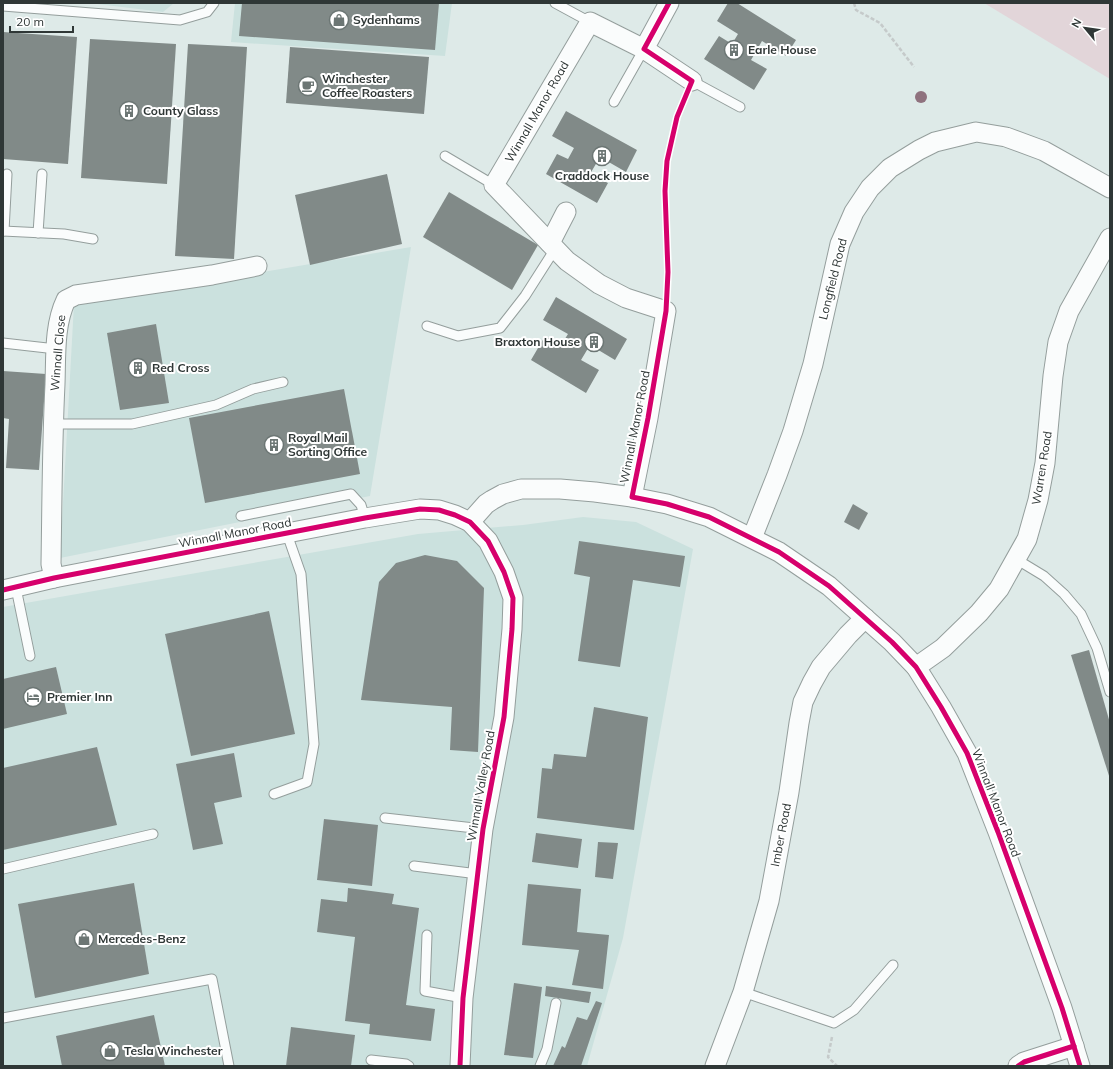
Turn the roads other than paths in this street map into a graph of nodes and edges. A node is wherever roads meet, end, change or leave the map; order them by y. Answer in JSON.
{"nodes":[{"id":1,"x":214,"y":3,"type":"edge"},
{"id":2,"x":555,"y":3,"type":"edge"},
{"id":3,"x":669,"y":3,"type":"edge"},
{"id":4,"x":19,"y":5,"type":"edge"},
{"id":5,"x":3,"y":6,"type":"edge"},
{"id":6,"x":590,"y":22,"type":"junction"},
{"id":7,"x":644,"y":49,"type":"junction"},
{"id":8,"x":692,"y":81,"type":"joint"},
{"id":9,"x":614,"y":102,"type":"dead end"},
{"id":10,"x":740,"y":107,"type":"dead end"},
{"id":11,"x":446,"y":156,"type":"dead end"},
{"id":12,"x":7,"y":174,"type":"dead end"},
{"id":13,"x":42,"y":174,"type":"dead end"},
{"id":14,"x":494,"y":185,"type":"junction"},
{"id":15,"x":1110,"y":188,"type":"edge"},
{"id":16,"x":566,"y":212,"type":"dead end"},
{"id":17,"x":4,"y":231,"type":"edge"},
{"id":18,"x":38,"y":233,"type":"junction"},
{"id":19,"x":1110,"y":238,"type":"edge"},
{"id":20,"x":93,"y":240,"type":"dead end"},
{"id":21,"x":553,"y":246,"type":"junction"},
{"id":22,"x":257,"y":266,"type":"dead end"},
{"id":23,"x":428,"y":326,"type":"dead end"},
{"id":24,"x":3,"y":343,"type":"edge"},
{"id":25,"x":56,"y":349,"type":"junction"},
{"id":26,"x":283,"y":382,"type":"dead end"},
{"id":27,"x":53,"y":424,"type":"junction"},
{"id":28,"x":632,"y":497,"type":"junction"},
{"id":29,"x":241,"y":516,"type":"dead end"},
{"id":30,"x":365,"y":518,"type":"junction"},
{"id":31,"x":470,"y":522,"type":"junction"},
{"id":32,"x":287,"y":534,"type":"junction"},
{"id":33,"x":752,"y":538,"type":"junction"},
{"id":34,"x":1016,"y":559,"type":"junction"},
{"id":35,"x":54,"y":578,"type":"junction"},
{"id":36,"x":10,"y":589,"type":"edge"},
{"id":37,"x":865,"y":618,"type":"junction"},
{"id":38,"x":30,"y":656,"type":"dead end"},
{"id":39,"x":916,"y":667,"type":"junction"},
{"id":40,"x":1110,"y":692,"type":"edge"},
{"id":41,"x":274,"y":794,"type":"dead end"},
{"id":42,"x":385,"y":818,"type":"dead end"},
{"id":43,"x":483,"y":829,"type":"junction"},
{"id":44,"x":153,"y":834,"type":"dead end"},
{"id":45,"x":414,"y":866,"type":"dead end"},
{"id":46,"x":3,"y":869,"type":"edge"},
{"id":47,"x":478,"y":874,"type":"junction"},
{"id":48,"x":428,"y":935,"type":"dead end"},
{"id":49,"x":894,"y":965,"type":"dead end"},
{"id":50,"x":743,"y":992,"type":"junction"},
{"id":51,"x":463,"y":998,"type":"junction"},
{"id":52,"x":556,"y":1003,"type":"dead end"},
{"id":53,"x":3,"y":1018,"type":"edge"},
{"id":54,"x":1074,"y":1046,"type":"junction"},
{"id":55,"x":371,"y":1060,"type":"dead end"},
{"id":56,"x":229,"y":1066,"type":"edge"},
{"id":57,"x":409,"y":1066,"type":"edge"},
{"id":58,"x":460,"y":1066,"type":"edge"},
{"id":59,"x":540,"y":1066,"type":"edge"},
{"id":60,"x":716,"y":1066,"type":"edge"},
{"id":61,"x":1018,"y":1066,"type":"edge"},
{"id":62,"x":1080,"y":1066,"type":"edge"}],
"edges":[{"from":1,"to":4,"type":"lane"},
{"from":2,"to":6,"type":"lane"},
{"from":3,"to":7,"type":"street"},
{"from":4,"to":5,"type":"lane"},
{"from":6,"to":7,"type":"street"},
{"from":6,"to":14,"type":"street","name":"Winnall Manor Road"},
{"from":7,"to":8,"type":"street"},
{"from":7,"to":9,"type":"lane"},
{"from":8,"to":10,"type":"lane"},
{"from":11,"to":14,"type":"lane"},
{"from":12,"to":17,"type":"lane"},
{"from":13,"to":18,"type":"lane"},
{"from":14,"to":21,"type":"street"},
{"from":15,"to":33,"type":"street","name":"Longfield Road"},
{"from":16,"to":21,"type":"street"},
{"from":17,"to":18,"type":"lane"},
{"from":18,"to":20,"type":"lane"},
{"from":19,"to":34,"type":"street","name":"Warren Road"},
{"from":21,"to":23,"type":"lane"},
{"from":21,"to":28,"type":"street","name":"Winnall Manor Road"},
{"from":22,"to":25,"type":"street","name":"Winnall Close"},
{"from":24,"to":25,"type":"lane"},
{"from":25,"to":27,"type":"street","name":"Winnall Close"},
{"from":26,"to":27,"type":"lane"},
{"from":27,"to":35,"type":"street","name":"Winnall Close"},
{"from":28,"to":31,"type":"street","name":"Winnall Manor Road"},
{"from":28,"to":33,"type":"street","name":"Winnall Manor Road"},
{"from":29,"to":30,"type":"lane"},
{"from":30,"to":31,"type":"street","name":"Winnall Manor Road"},
{"from":30,"to":32,"type":"street","name":"Winnall Manor Road"},
{"from":31,"to":43,"type":"street","name":"Winnall Valley Road"},
{"from":32,"to":35,"type":"street","name":"Winnall Manor Road"},
{"from":32,"to":41,"type":"lane"},
{"from":33,"to":37,"type":"street","name":"Winnall Manor Road"},
{"from":34,"to":39,"type":"street","name":"Warren Road"},
{"from":34,"to":40,"type":"lane"},
{"from":35,"to":36,"type":"street","name":"Winnall Manor Road"},
{"from":36,"to":38,"type":"lane"},
{"from":37,"to":39,"type":"street","name":"Winnall Manor Road"},
{"from":37,"to":50,"type":"street","name":"Imber Road"},
{"from":39,"to":54,"type":"street","name":"Winnall Manor Road"},
{"from":42,"to":43,"type":"lane"},
{"from":43,"to":47,"type":"street","name":"Winnall Valley Road"},
{"from":44,"to":46,"type":"lane"},
{"from":45,"to":47,"type":"lane"},
{"from":47,"to":51,"type":"street","name":"Winnall Valley Road"},
{"from":48,"to":51,"type":"lane"},
{"from":49,"to":50,"type":"lane"},
{"from":50,"to":60,"type":"street","name":"Imber Road"},
{"from":51,"to":58,"type":"street","name":"Winnall Valley Road"},
{"from":52,"to":59,"type":"lane"},
{"from":53,"to":56,"type":"lane"},
{"from":54,"to":61,"type":"street"},
{"from":54,"to":62,"type":"street","name":"Winnall Manor Road"},
{"from":55,"to":57,"type":"lane"}]}
